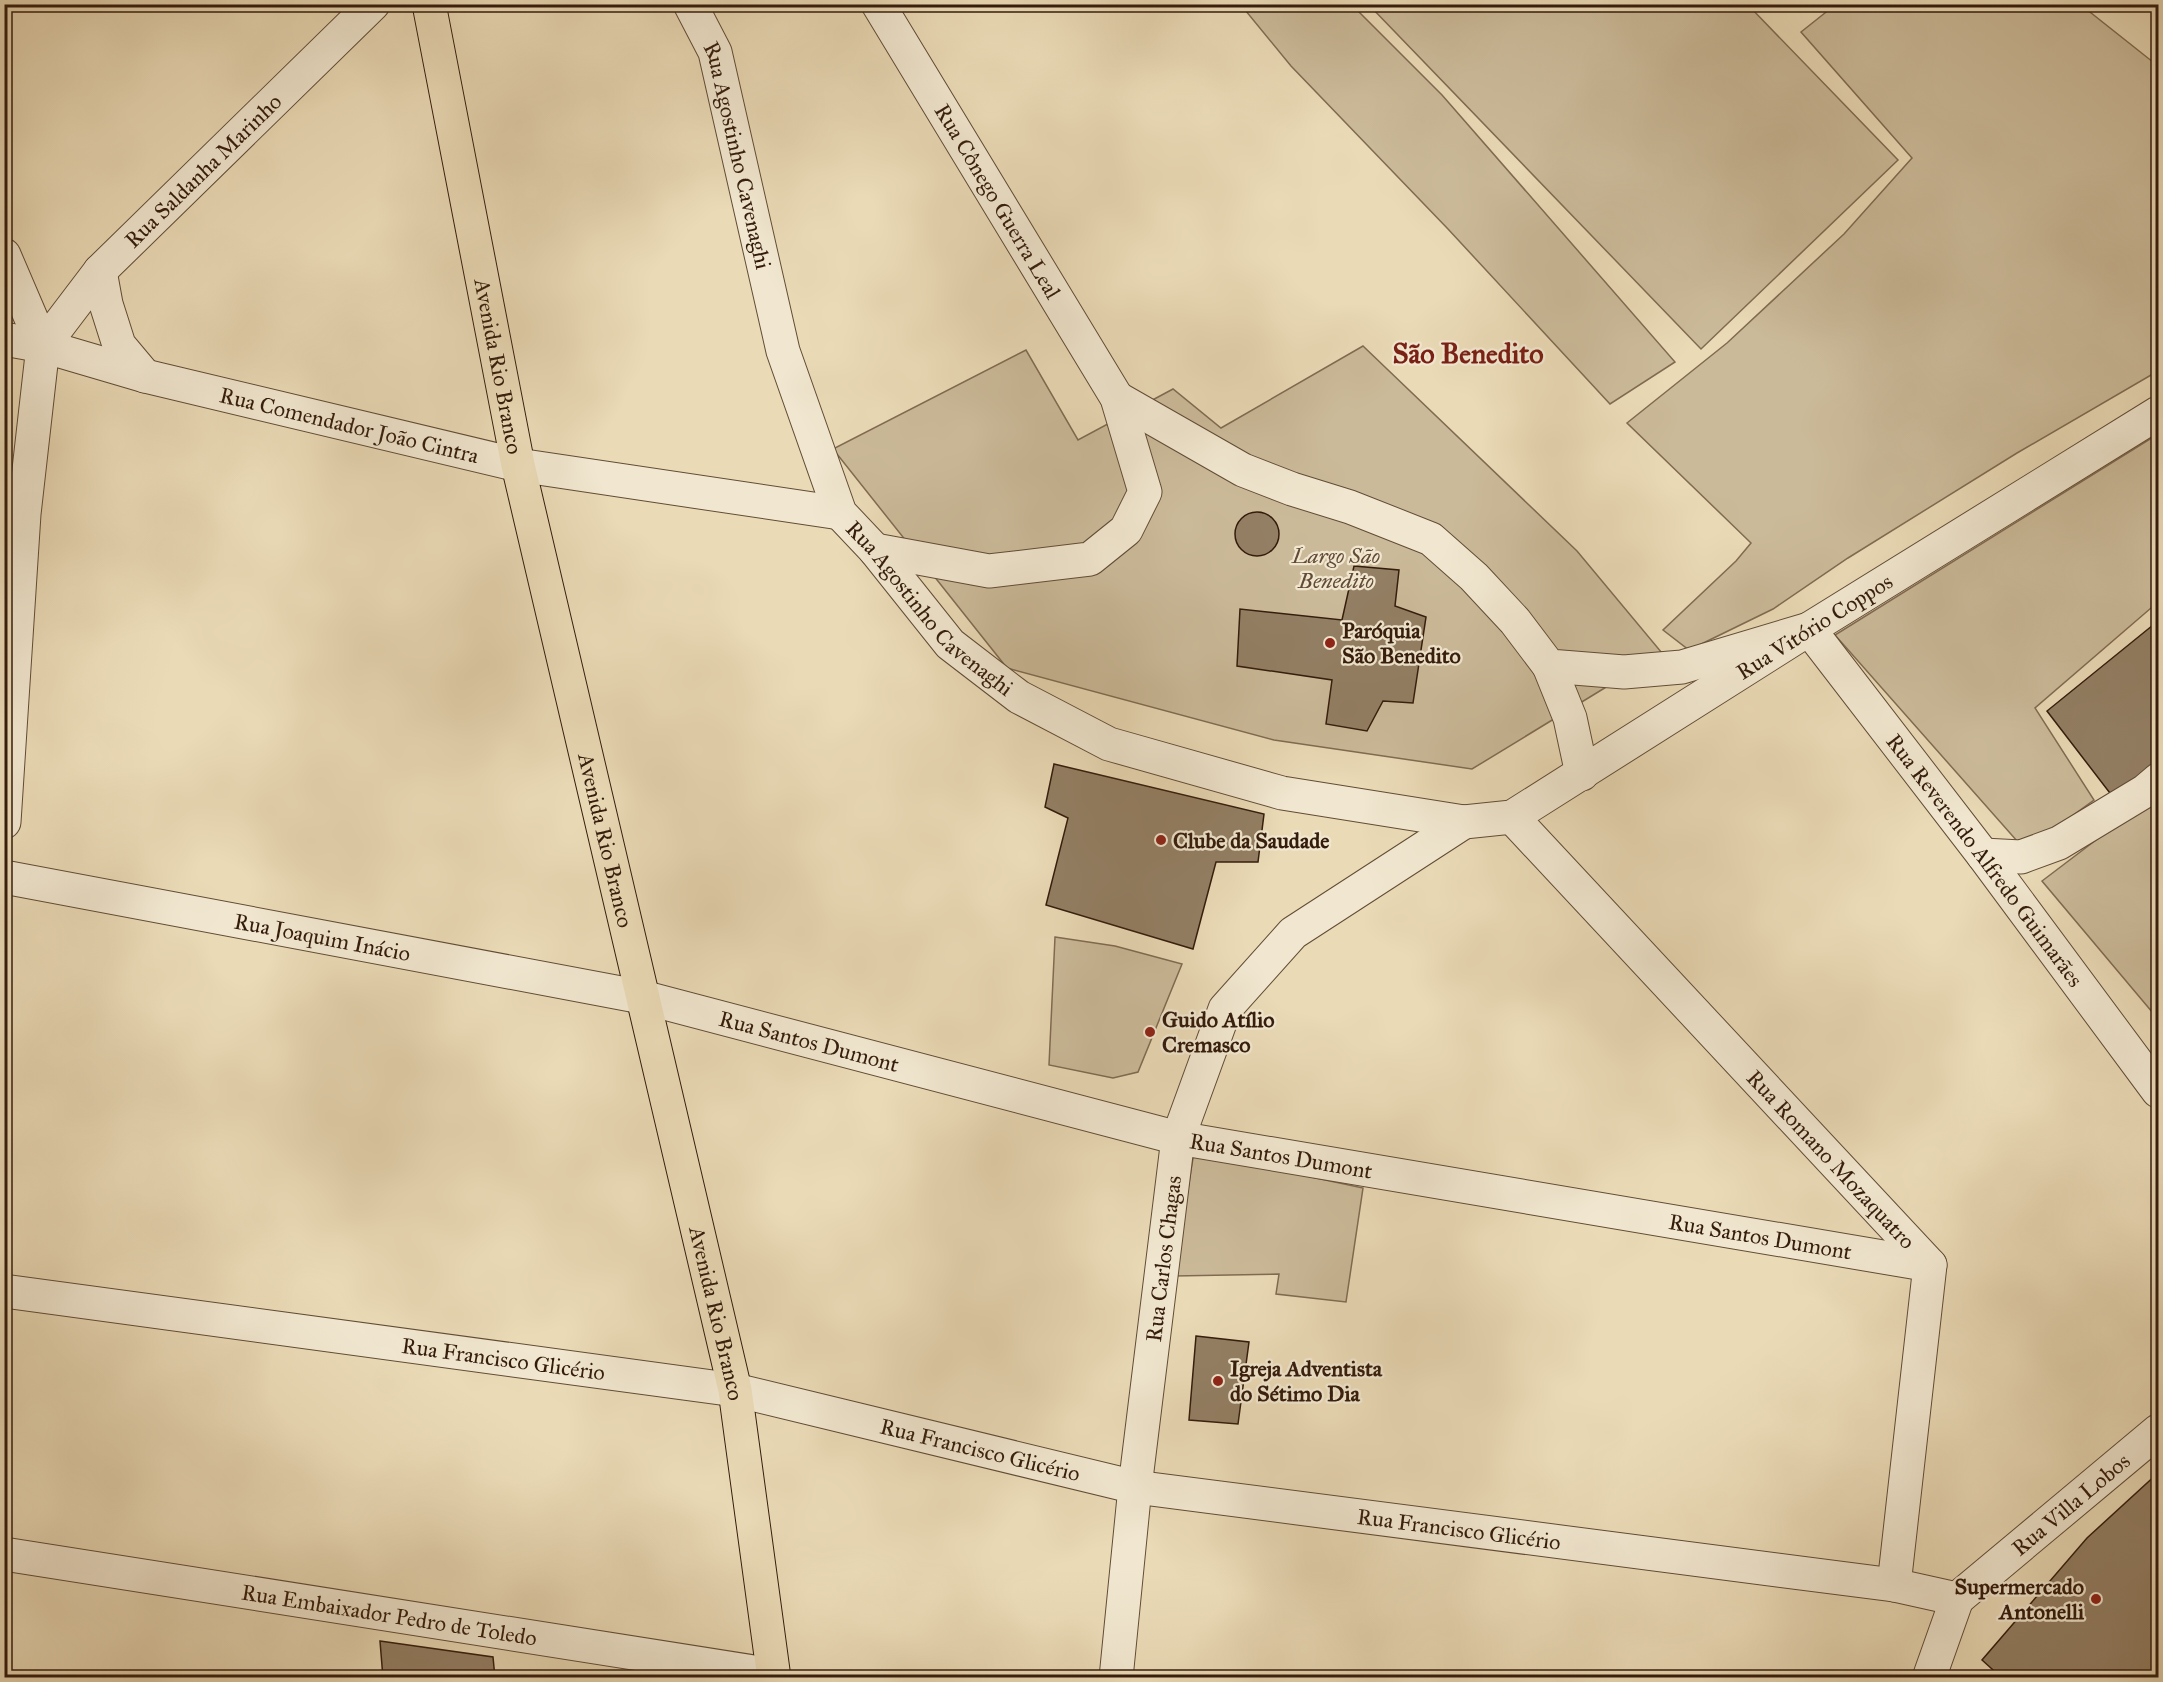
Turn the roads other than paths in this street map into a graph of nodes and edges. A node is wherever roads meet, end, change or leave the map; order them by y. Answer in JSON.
{"nodes":[{"id":1,"x":374,"y":4,"type":"edge"},
{"id":2,"x":429,"y":4,"type":"edge"},
{"id":3,"x":690,"y":4,"type":"edge"},
{"id":4,"x":878,"y":4,"type":"edge"},
{"id":5,"x":4,"y":255,"type":"edge"},
{"id":6,"x":100,"y":271,"type":"junction"},
{"id":7,"x":4,"y":339,"type":"edge"},
{"id":8,"x":43,"y":346,"type":"junction"},
{"id":9,"x":144,"y":376,"type":"junction"},
{"id":10,"x":1117,"y":398,"type":"junction"},
{"id":11,"x":2158,"y":413,"type":"edge"},
{"id":12,"x":518,"y":465,"type":"junction"},
{"id":13,"x":840,"y":513,"type":"junction"},
{"id":14,"x":14,"y":521,"type":"edge"},
{"id":15,"x":875,"y":550,"type":"junction"},
{"id":16,"x":1809,"y":629,"type":"junction"},
{"id":17,"x":1549,"y":666,"type":"junction"},
{"id":18,"x":1582,"y":774,"type":"junction"},
{"id":19,"x":2158,"y":780,"type":"edge"},
{"id":20,"x":1512,"y":817,"type":"junction"},
{"id":21,"x":4,"y":822,"type":"edge"},
{"id":22,"x":1464,"y":822,"type":"junction"},
{"id":23,"x":1983,"y":855,"type":"junction"},
{"id":24,"x":4,"y":877,"type":"edge"},
{"id":25,"x":642,"y":997,"type":"junction"},
{"id":26,"x":2158,"y":1091,"type":"edge"},
{"id":27,"x":1178,"y":1138,"type":"junction"},
{"id":28,"x":1930,"y":1264,"type":"junction"},
{"id":29,"x":4,"y":1291,"type":"edge"},
{"id":30,"x":735,"y":1390,"type":"junction"},
{"id":31,"x":2158,"y":1431,"type":"edge"},
{"id":32,"x":1135,"y":1487,"type":"junction"},
{"id":33,"x":4,"y":1554,"type":"edge"},
{"id":34,"x":1894,"y":1585,"type":"junction"},
{"id":35,"x":1957,"y":1599,"type":"junction"},
{"id":36,"x":773,"y":1676,"type":"edge"},
{"id":37,"x":1116,"y":1677,"type":"edge"},
{"id":38,"x":1929,"y":1677,"type":"edge"}],
"edges":[{"from":1,"to":6,"type":"street","name":"Rua Saldanha Marinho"},
{"from":2,"to":12,"type":"main road","name":"Avenida Rio Branco"},
{"from":3,"to":13,"type":"street","name":"Rua Agostinho Cavenaghi"},
{"from":4,"to":10,"type":"street","name":"Rua Cônego Guerra Leal"},
{"from":5,"to":8,"type":"street"},
{"from":6,"to":8,"type":"street","name":"Rua Saldanha Marinho"},
{"from":6,"to":9,"type":"street"},
{"from":7,"to":8,"type":"street","name":"Rua Comendador João Cintra"},
{"from":8,"to":9,"type":"street","name":"Rua Comendador João Cintra"},
{"from":8,"to":14,"type":"street"},
{"from":9,"to":12,"type":"street","name":"Rua Comendador João Cintra"},
{"from":10,"to":15,"type":"street"},
{"from":10,"to":17,"type":"street"},
{"from":11,"to":16,"type":"street","name":"Rua Vitório Coppos"},
{"from":12,"to":13,"type":"street","name":"Rua Comendador João Cintra"},
{"from":12,"to":25,"type":"main road","name":"Avenida Rio Branco"},
{"from":13,"to":15,"type":"street","name":"Rua Agostinho Cavenaghi"},
{"from":14,"to":21,"type":"street"},
{"from":15,"to":22,"type":"street","name":"Rua Agostinho Cavenaghi"},
{"from":16,"to":17,"type":"street"},
{"from":16,"to":18,"type":"street","name":"Rua Vitório Coppos"},
{"from":16,"to":23,"type":"street","name":"Rua Reverendo Alfredo Guimarães"},
{"from":17,"to":18,"type":"street"},
{"from":18,"to":20,"type":"street","name":"Rua Vitório Coppos"},
{"from":19,"to":23,"type":"street"},
{"from":20,"to":22,"type":"street","name":"Rua Vitório Coppos"},
{"from":20,"to":28,"type":"street","name":"Rua Romano Mozaquatro"},
{"from":22,"to":27,"type":"street","name":"Rua Carlos Chagas"},
{"from":23,"to":26,"type":"street","name":"Rua Reverendo Alfredo Guimarães"},
{"from":24,"to":25,"type":"street","name":"Rua Joaquim Inácio"},
{"from":25,"to":27,"type":"street","name":"Rua Santos Dumont"},
{"from":25,"to":30,"type":"main road","name":"Avenida Rio Branco"},
{"from":27,"to":28,"type":"street","name":"Rua Santos Dumont"},
{"from":27,"to":32,"type":"street","name":"Rua Carlos Chagas"},
{"from":28,"to":34,"type":"street","name":"Rua Romano Mozaquatro"},
{"from":29,"to":30,"type":"street","name":"Rua Francisco Glicério"},
{"from":30,"to":32,"type":"street","name":"Rua Francisco Glicério"},
{"from":30,"to":36,"type":"main road","name":"Avenida Rio Branco"},
{"from":31,"to":35,"type":"street","name":"Rua Villa Lobos"},
{"from":32,"to":34,"type":"street","name":"Rua Francisco Glicério"},
{"from":32,"to":37,"type":"street","name":"Rua Carlos Chagas"},
{"from":33,"to":36,"type":"street","name":"Rua Embaixador Pedro de Toledo"},
{"from":34,"to":35,"type":"street","name":"Rua Francisco Glicério"},
{"from":35,"to":38,"type":"street"}]}
